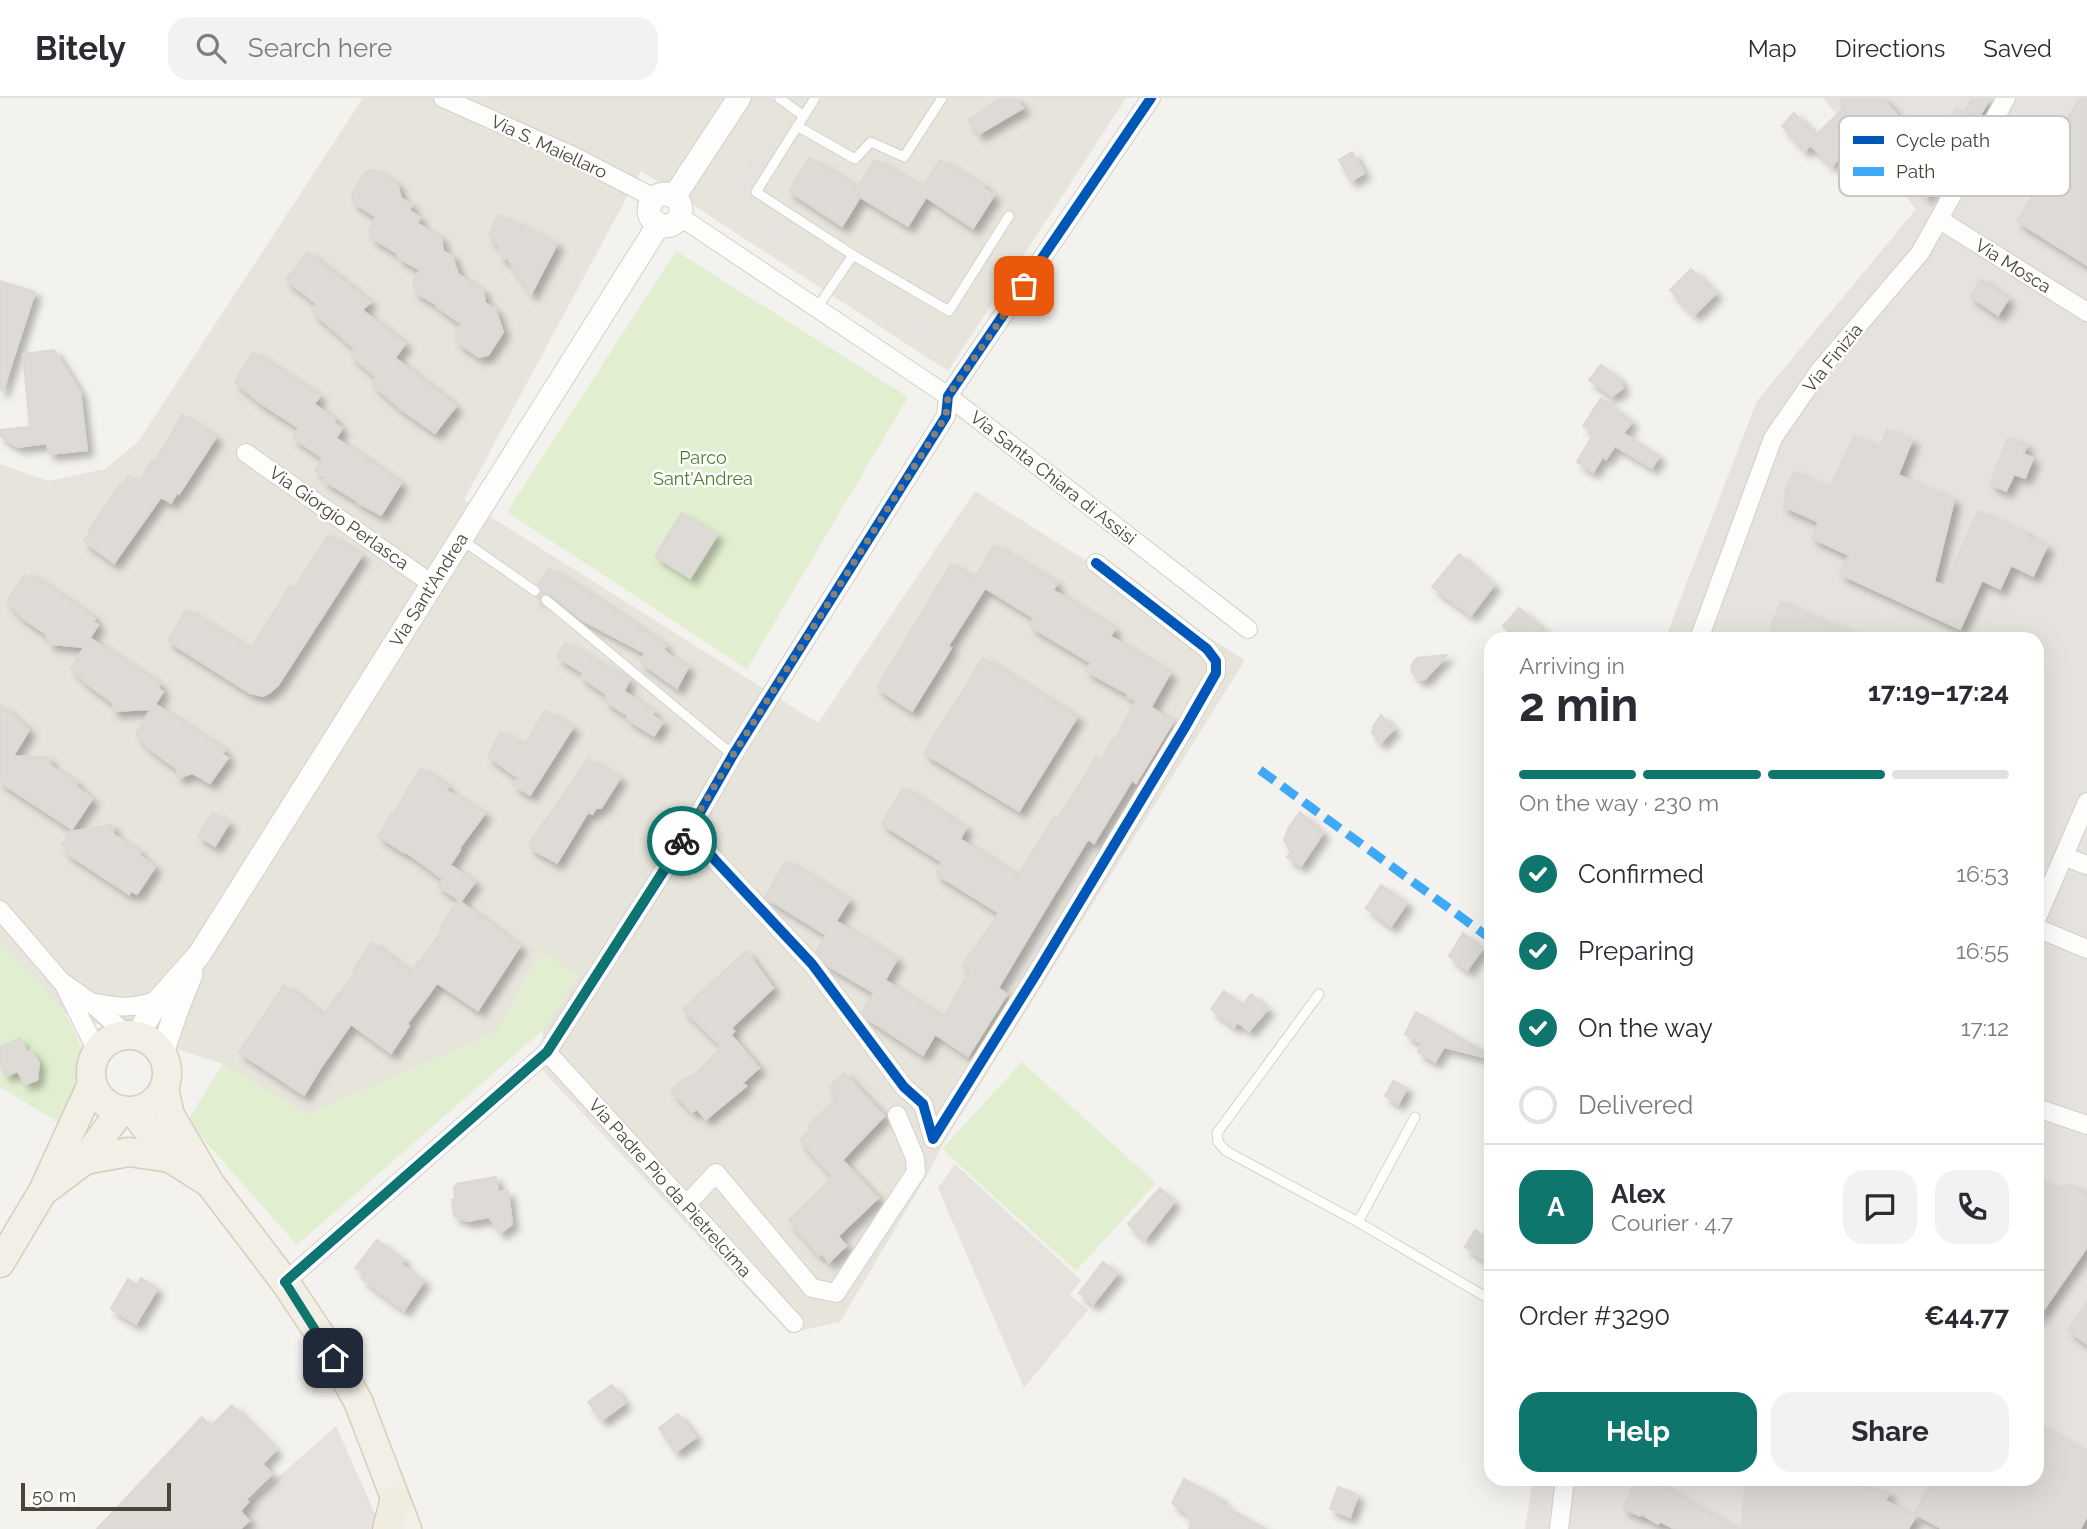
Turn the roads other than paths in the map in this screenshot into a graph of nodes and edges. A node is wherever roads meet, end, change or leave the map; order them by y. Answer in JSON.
{"nodes":[{"id":1,"x":443,"y":98,"type":"edge"},
{"id":2,"x":739,"y":98,"type":"edge"},
{"id":3,"x":779,"y":98,"type":"edge"},
{"id":4,"x":815,"y":98,"type":"edge"},
{"id":5,"x":942,"y":98,"type":"edge"},
{"id":6,"x":1151,"y":98,"type":"edge"},
{"id":7,"x":2006,"y":98,"type":"edge"},
{"id":8,"x":804,"y":116,"type":"junction"},
{"id":9,"x":1996,"y":116,"type":"edge"},
{"id":10,"x":797,"y":127,"type":"junction"},
{"id":11,"x":1953,"y":196,"type":"edge"},
{"id":12,"x":667,"y":209,"type":"junction"},
{"id":13,"x":1009,"y":216,"type":"dead end"},
{"id":14,"x":1940,"y":220,"type":"junction"},
{"id":15,"x":853,"y":255,"type":"junction"},
{"id":16,"x":817,"y":308,"type":"junction"},
{"id":17,"x":2087,"y":312,"type":"edge"},
{"id":18,"x":948,"y":396,"type":"junction"},
{"id":19,"x":246,"y":453,"type":"dead end"},
{"id":20,"x":461,"y":539,"type":"junction"},
{"id":21,"x":1096,"y":563,"type":"dead end"},
{"id":22,"x":432,"y":584,"type":"junction"},
{"id":23,"x":535,"y":591,"type":"dead end"},
{"id":24,"x":546,"y":600,"type":"dead end"},
{"id":25,"x":1248,"y":629,"type":"dead end"},
{"id":26,"x":1702,"y":632,"type":"edge"},
{"id":27,"x":733,"y":755,"type":"junction"},
{"id":28,"x":2087,"y":802,"type":"edge"},
{"id":29,"x":690,"y":830,"type":"junction"},
{"id":30,"x":2065,"y":857,"type":"junction"},
{"id":31,"x":2087,"y":865,"type":"edge"},
{"id":32,"x":2044,"y":903,"type":"edge"},
{"id":33,"x":0,"y":910,"type":"edge"},
{"id":34,"x":2044,"y":931,"type":"edge"},
{"id":35,"x":2087,"y":949,"type":"edge"},
{"id":36,"x":199,"y":955,"type":"junction"},
{"id":37,"x":61,"y":981,"type":"junction"},
{"id":38,"x":1319,"y":994,"type":"dead end"},
{"id":39,"x":159,"y":1000,"type":"junction"},
{"id":40,"x":89,"y":1001,"type":"junction"},
{"id":41,"x":131,"y":1035,"type":"junction"},
{"id":42,"x":97,"y":1051,"type":"junction"},
{"id":43,"x":547,"y":1052,"type":"junction"},
{"id":44,"x":162,"y":1053,"type":"junction"},
{"id":45,"x":92,"y":1084,"type":"junction"},
{"id":46,"x":164,"y":1088,"type":"junction"},
{"id":47,"x":2044,"y":1110,"type":"edge"},
{"id":48,"x":127,"y":1111,"type":"junction"},
{"id":49,"x":897,"y":1115,"type":"dead end"},
{"id":50,"x":1415,"y":1117,"type":"dead end"},
{"id":51,"x":2087,"y":1125,"type":"edge"},
{"id":52,"x":170,"y":1158,"type":"junction"},
{"id":53,"x":85,"y":1160,"type":"junction"},
{"id":54,"x":211,"y":1185,"type":"junction"},
{"id":55,"x":43,"y":1192,"type":"junction"},
{"id":56,"x":686,"y":1205,"type":"junction"},
{"id":57,"x":1358,"y":1222,"type":"junction"},
{"id":58,"x":0,"y":1263,"type":"edge"},
{"id":59,"x":285,"y":1282,"type":"junction"},
{"id":60,"x":1484,"y":1296,"type":"edge"},
{"id":61,"x":794,"y":1323,"type":"dead end"},
{"id":62,"x":1564,"y":1486,"type":"edge"},
{"id":63,"x":392,"y":1515,"type":"edge"},
{"id":64,"x":407,"y":1529,"type":"edge"},
{"id":65,"x":1559,"y":1529,"type":"edge"}],
"edges":[{"from":1,"to":12,"type":"street","name":"Via S. Maiellaro"},
{"from":2,"to":12,"type":"street","name":"Via Sant'Andrea"},
{"from":3,"to":8,"type":"lane"},
{"from":4,"to":8,"type":"lane"},
{"from":5,"to":10,"type":"lane"},
{"from":6,"to":18,"type":"street"},
{"from":7,"to":9,"type":"street","name":"Via Finizia"},
{"from":8,"to":10,"type":"lane"},
{"from":10,"to":15,"type":"lane"},
{"from":11,"to":14,"type":"street","name":"Via Finizia"},
{"from":12,"to":16,"type":"street","name":"Via Santa Chiara di Assisi"},
{"from":12,"to":20,"type":"street","name":"Via Sant'Andrea"},
{"from":13,"to":15,"type":"lane"},
{"from":14,"to":17,"type":"street","name":"Via Mosca"},
{"from":14,"to":26,"type":"street","name":"Via Finizia"},
{"from":15,"to":16,"type":"lane"},
{"from":16,"to":18,"type":"street","name":"Via Santa Chiara di Assisi"},
{"from":18,"to":25,"type":"street","name":"Via Santa Chiara di Assisi"},
{"from":18,"to":27,"type":"street"},
{"from":19,"to":22,"type":"street","name":"Via Giorgio Perlasca"},
{"from":20,"to":22,"type":"street","name":"Via Sant'Andrea"},
{"from":20,"to":23,"type":"lane"},
{"from":21,"to":29,"type":"street"},
{"from":22,"to":36,"type":"street","name":"Via Sant'Andrea"},
{"from":24,"to":27,"type":"lane"},
{"from":27,"to":29,"type":"street"},
{"from":28,"to":30,"type":"street"},
{"from":29,"to":43,"type":"street"},
{"from":30,"to":31,"type":"street"},
{"from":30,"to":32,"type":"street"},
{"from":33,"to":37,"type":"street"},
{"from":34,"to":35,"type":"street"},
{"from":36,"to":39,"type":"street","name":"Via Sant'Andrea"},
{"from":36,"to":44,"type":"street","name":"Via Sant'Andrea"},
{"from":37,"to":40,"type":"street"},
{"from":37,"to":42,"type":"street"},
{"from":38,"to":57,"type":"lane"},
{"from":39,"to":40,"type":"street"},
{"from":39,"to":41,"type":"street","name":"Via Sant'Andrea"},
{"from":40,"to":41,"type":"street"},
{"from":41,"to":42,"type":"main road","name":"Via Sant'Andrea"},
{"from":41,"to":44,"type":"main road"},
{"from":42,"to":45,"type":"main road"},
{"from":43,"to":56,"type":"street","name":"Via Padre Pio da Pietrelcima"},
{"from":43,"to":59,"type":"street"},
{"from":44,"to":46,"type":"main road","name":"Via Sant'Andrea"},
{"from":45,"to":48,"type":"main road"},
{"from":45,"to":55,"type":"main road"},
{"from":46,"to":48,"type":"main road"},
{"from":46,"to":54,"type":"main road","name":"Via Sant'Andrea"},
{"from":47,"to":51,"type":"street"},
{"from":48,"to":52,"type":"main road"},
{"from":48,"to":53,"type":"main road"},
{"from":49,"to":56,"type":"street"},
{"from":50,"to":57,"type":"lane"},
{"from":52,"to":53,"type":"main road"},
{"from":52,"to":54,"type":"main road"},
{"from":53,"to":55,"type":"main road"},
{"from":54,"to":59,"type":"main road"},
{"from":55,"to":58,"type":"main road"},
{"from":56,"to":61,"type":"street","name":"Via Padre Pio da Pietrelcima"},
{"from":57,"to":60,"type":"lane"},
{"from":59,"to":63,"type":"main road"},
{"from":62,"to":65,"type":"street"},
{"from":63,"to":64,"type":"main road"}]}
